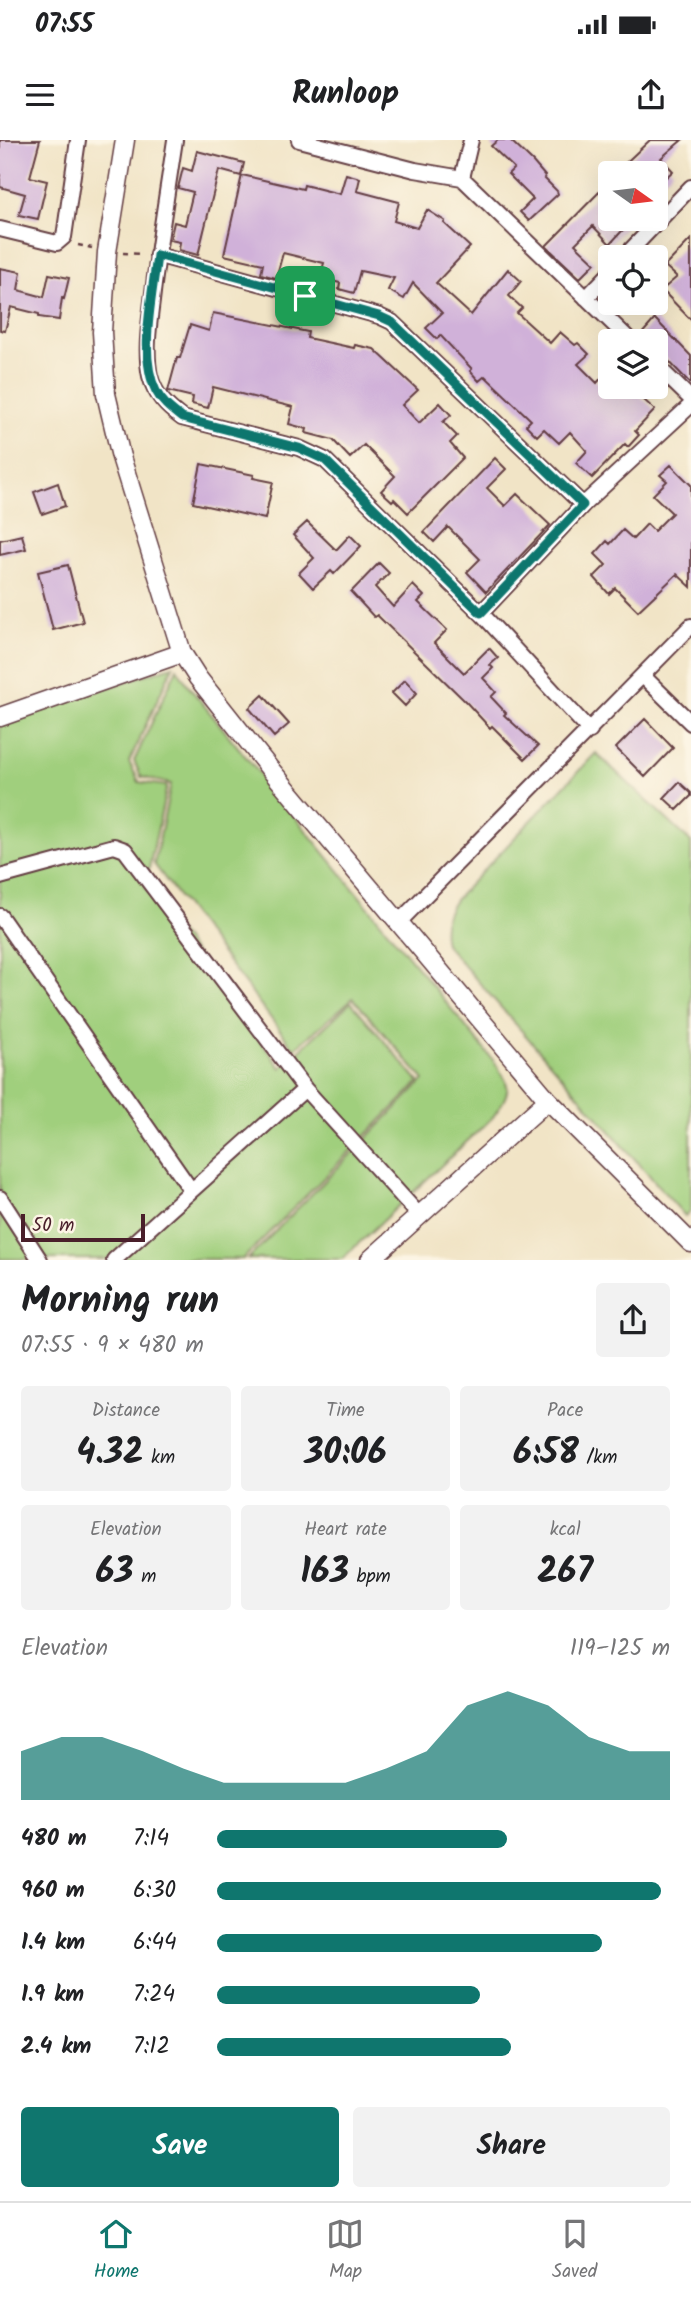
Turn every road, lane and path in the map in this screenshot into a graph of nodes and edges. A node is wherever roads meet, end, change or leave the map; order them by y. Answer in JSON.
{"nodes":[{"id":1,"x":78,"y":140,"type":"edge"},
{"id":2,"x":125,"y":140,"type":"edge"},
{"id":3,"x":175,"y":140,"type":"edge"},
{"id":4,"x":299,"y":140,"type":"edge"},
{"id":5,"x":471,"y":140,"type":"edge"},
{"id":6,"x":317,"y":142,"type":"edge"},
{"id":7,"x":461,"y":178,"type":"junction"},
{"id":8,"x":691,"y":187,"type":"edge"},
{"id":9,"x":0,"y":229,"type":"edge"},
{"id":10,"x":635,"y":245,"type":"edge"},
{"id":11,"x":157,"y":255,"type":"junction"},
{"id":12,"x":598,"y":286,"type":"edge"},
{"id":13,"x":586,"y":298,"type":"junction"},
{"id":14,"x":618,"y":329,"type":"edge"},
{"id":15,"x":668,"y":377,"type":"edge"},
{"id":16,"x":691,"y":399,"type":"edge"},
{"id":17,"x":691,"y":405,"type":"edge"},
{"id":18,"x":583,"y":505,"type":"junction"},
{"id":19,"x":481,"y":613,"type":"junction"},
{"id":20,"x":691,"y":626,"type":"edge"},
{"id":21,"x":182,"y":653,"type":"junction"},
{"id":22,"x":643,"y":676,"type":"junction"},
{"id":23,"x":1,"y":712,"type":"edge"},
{"id":24,"x":691,"y":723,"type":"edge"},
{"id":25,"x":590,"y":731,"type":"junction"},
{"id":26,"x":0,"y":877,"type":"edge"},
{"id":27,"x":0,"y":916,"type":"edge"},
{"id":28,"x":398,"y":923,"type":"junction"},
{"id":29,"x":305,"y":1089,"type":"junction"},
{"id":30,"x":548,"y":1100,"type":"junction"},
{"id":31,"x":191,"y":1190,"type":"junction"},
{"id":32,"x":0,"y":1198,"type":"edge"},
{"id":33,"x":419,"y":1215,"type":"junction"},
{"id":34,"x":689,"y":1234,"type":"edge"},
{"id":35,"x":40,"y":1259,"type":"edge"},
{"id":36,"x":114,"y":1259,"type":"edge"},
{"id":37,"x":370,"y":1259,"type":"edge"}],
"edges":[{"from":1,"to":9,"type":"street"},
{"from":2,"to":21,"type":"street"},
{"from":3,"to":11,"type":"street"},
{"from":4,"to":6,"type":"street"},
{"from":5,"to":7,"type":"street"},
{"from":6,"to":7,"type":"street"},
{"from":7,"to":13,"type":"street"},
{"from":8,"to":10,"type":"street"},
{"from":11,"to":18,"type":"street"},
{"from":11,"to":19,"type":"street"},
{"from":12,"to":13,"type":"street"},
{"from":13,"to":14,"type":"street"},
{"from":15,"to":16,"type":"street"},
{"from":17,"to":18,"type":"street"},
{"from":18,"to":19,"type":"street"},
{"from":19,"to":25,"type":"street"},
{"from":20,"to":22,"type":"street"},
{"from":21,"to":23,"type":"street"},
{"from":21,"to":28,"type":"street"},
{"from":22,"to":24,"type":"street"},
{"from":22,"to":25,"type":"street"},
{"from":25,"to":28,"type":"street"},
{"from":26,"to":29,"type":"street"},
{"from":27,"to":31,"type":"street"},
{"from":28,"to":30,"type":"street"},
{"from":29,"to":31,"type":"street"},
{"from":29,"to":33,"type":"street"},
{"from":30,"to":33,"type":"street"},
{"from":30,"to":34,"type":"street"},
{"from":31,"to":36,"type":"street"},
{"from":32,"to":35,"type":"street"},
{"from":33,"to":37,"type":"street"}]}
